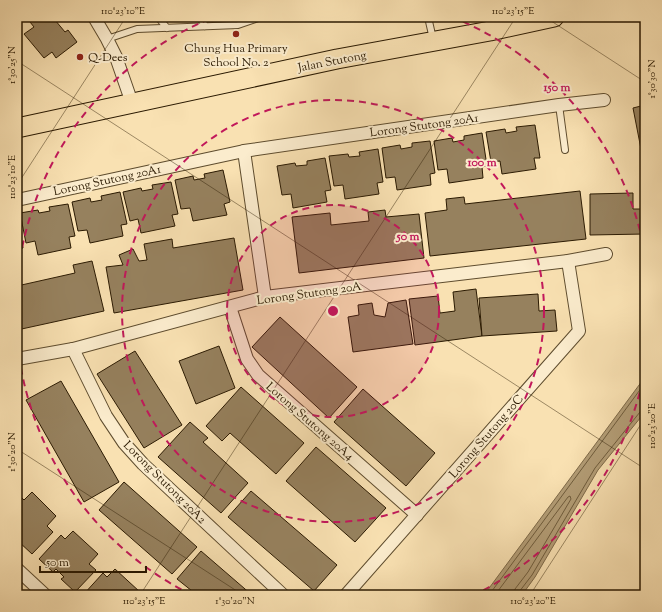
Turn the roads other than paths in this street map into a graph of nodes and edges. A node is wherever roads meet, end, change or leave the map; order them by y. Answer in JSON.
{"nodes":[{"id":1,"x":94,"y":17,"type":"edge"},
{"id":2,"x":158,"y":17,"type":"edge"},
{"id":3,"x":200,"y":17,"type":"edge"},
{"id":4,"x":261,"y":17,"type":"edge"},
{"id":5,"x":428,"y":17,"type":"edge"},
{"id":6,"x":554,"y":17,"type":"edge"},
{"id":7,"x":489,"y":24,"type":"edge"},
{"id":8,"x":205,"y":26,"type":"junction"},
{"id":9,"x":167,"y":28,"type":"junction"},
{"id":10,"x":107,"y":39,"type":"junction"},
{"id":11,"x":433,"y":41,"type":"junction"},
{"id":12,"x":604,"y":100,"type":"dead end"},
{"id":13,"x":132,"y":103,"type":"junction"},
{"id":14,"x":559,"y":105,"type":"junction"},
{"id":15,"x":17,"y":128,"type":"edge"},
{"id":16,"x":565,"y":150,"type":"dead end"},
{"id":17,"x":244,"y":151,"type":"junction"},
{"id":18,"x":17,"y":200,"type":"edge"},
{"id":19,"x":606,"y":254,"type":"dead end"},
{"id":20,"x":568,"y":261,"type":"junction"},
{"id":21,"x":265,"y":298,"type":"junction"},
{"id":22,"x":230,"y":307,"type":"junction"},
{"id":23,"x":73,"y":348,"type":"junction"},
{"id":24,"x":17,"y":359,"type":"edge"},
{"id":25,"x":417,"y":515,"type":"junction"},
{"id":26,"x":17,"y":569,"type":"edge"},
{"id":27,"x":45,"y":595,"type":"edge"},
{"id":28,"x":283,"y":595,"type":"edge"},
{"id":29,"x":346,"y":595,"type":"edge"}],
"edges":[{"from":1,"to":10,"type":"street"},
{"from":2,"to":9,"type":"lane"},
{"from":3,"to":8,"type":"lane"},
{"from":4,"to":8,"type":"lane"},
{"from":5,"to":11,"type":"lane"},
{"from":6,"to":7,"type":"main road","name":"Jalan Stutong"},
{"from":7,"to":11,"type":"main road","name":"Jalan Stutong"},
{"from":8,"to":9,"type":"lane"},
{"from":9,"to":10,"type":"lane"},
{"from":10,"to":13,"type":"street"},
{"from":11,"to":13,"type":"main road","name":"Jalan Stutong"},
{"from":12,"to":14,"type":"street","name":"Lorong Stutong 20A1"},
{"from":13,"to":15,"type":"main road","name":"Jalan Stutong"},
{"from":14,"to":16,"type":"lane"},
{"from":14,"to":17,"type":"street","name":"Lorong Stutong 20A1"},
{"from":17,"to":18,"type":"street","name":"Lorong Stutong 20A1"},
{"from":17,"to":21,"type":"street"},
{"from":19,"to":20,"type":"street","name":"Lorong Stutong 20A"},
{"from":20,"to":21,"type":"street","name":"Lorong Stutong 20A"},
{"from":20,"to":25,"type":"street","name":"Lorong Stutong 20C"},
{"from":21,"to":22,"type":"street","name":"Lorong Stutong 20A"},
{"from":22,"to":23,"type":"street","name":"Lorong Stutong 20A"},
{"from":22,"to":25,"type":"street","name":"Lorong Stutong 20A4"},
{"from":23,"to":24,"type":"street","name":"Lorong Stutong 20A"},
{"from":23,"to":28,"type":"street","name":"Lorong Stutong 20A2"},
{"from":25,"to":29,"type":"street","name":"Lorong Stutong 20C"},
{"from":26,"to":27,"type":"street"}]}
